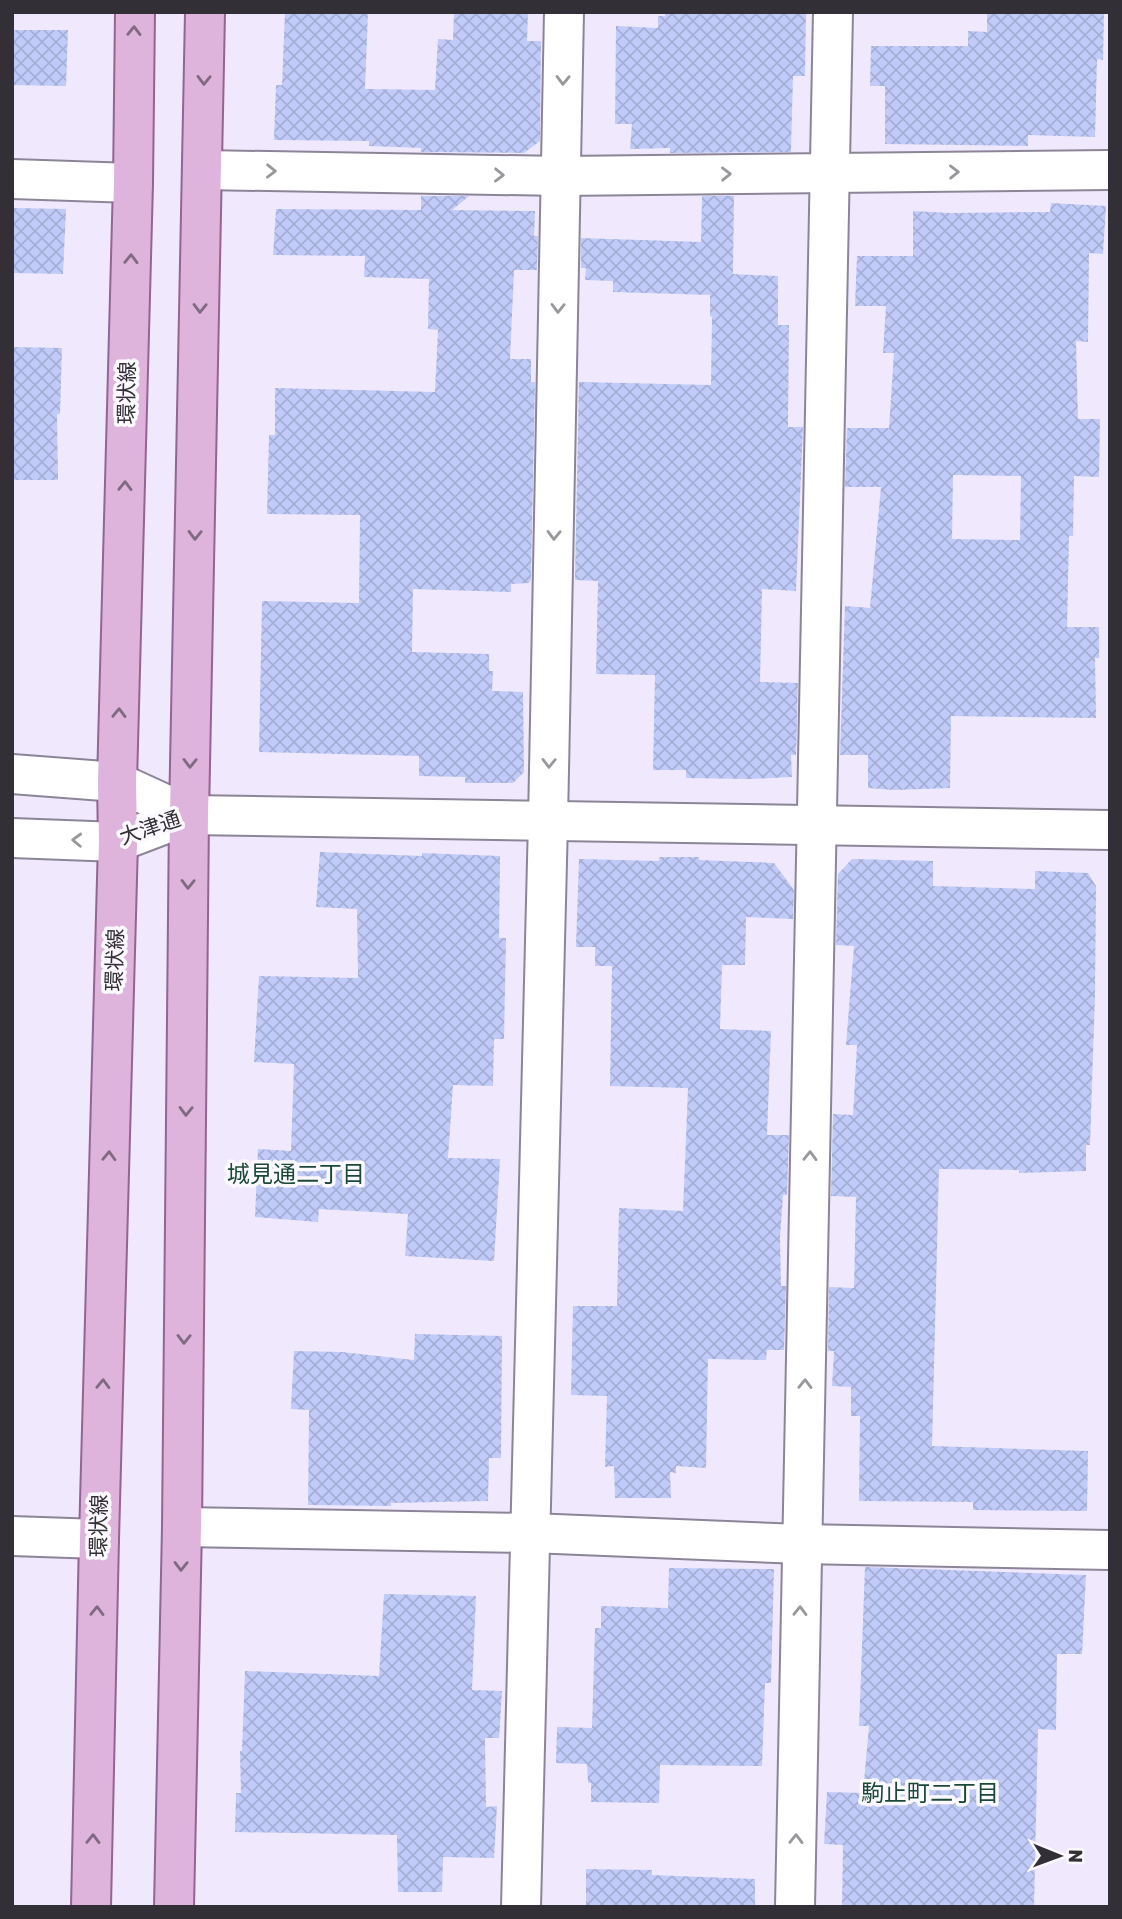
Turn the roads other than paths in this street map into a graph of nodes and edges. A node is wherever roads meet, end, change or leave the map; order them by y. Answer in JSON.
{"nodes":[{"id":1,"x":135,"y":12,"type":"edge"},
{"id":2,"x":205,"y":12,"type":"edge"},
{"id":3,"x":564,"y":12,"type":"edge"},
{"id":4,"x":833,"y":12,"type":"edge"},
{"id":5,"x":203,"y":170,"type":"junction"},
{"id":6,"x":1110,"y":170,"type":"edge"},
{"id":7,"x":830,"y":173,"type":"junction"},
{"id":8,"x":561,"y":176,"type":"junction"},
{"id":9,"x":12,"y":179,"type":"edge"},
{"id":10,"x":133,"y":183,"type":"junction"},
{"id":11,"x":12,"y":774,"type":"edge"},
{"id":12,"x":117,"y":782,"type":"junction"},
{"id":13,"x":189,"y":816,"type":"junction"},
{"id":14,"x":548,"y":821,"type":"junction"},
{"id":15,"x":817,"y":824,"type":"junction"},
{"id":16,"x":1110,"y":830,"type":"edge"},
{"id":17,"x":12,"y":838,"type":"edge"},
{"id":18,"x":118,"y":842,"type":"junction"},
{"id":19,"x":182,"y":1527,"type":"junction"},
{"id":20,"x":531,"y":1533,"type":"junction"},
{"id":21,"x":12,"y":1536,"type":"edge"},
{"id":22,"x":99,"y":1539,"type":"junction"},
{"id":23,"x":802,"y":1544,"type":"junction"},
{"id":24,"x":1110,"y":1550,"type":"edge"},
{"id":25,"x":91,"y":1907,"type":"edge"},
{"id":26,"x":174,"y":1907,"type":"edge"},
{"id":27,"x":521,"y":1907,"type":"edge"},
{"id":28,"x":795,"y":1907,"type":"edge"}],
"edges":[{"from":10,"to":1,"type":"main road","name":"環状線","one_way":true},
{"from":2,"to":5,"type":"main road","one_way":true},
{"from":3,"to":8,"type":"street","one_way":true},
{"from":4,"to":7,"type":"street"},
{"from":5,"to":8,"type":"street","one_way":true},
{"from":5,"to":13,"type":"main road","one_way":true},
{"from":7,"to":6,"type":"street","one_way":true},
{"from":8,"to":7,"type":"street","one_way":true},
{"from":7,"to":15,"type":"street"},
{"from":8,"to":14,"type":"street","one_way":true},
{"from":9,"to":10,"type":"street"},
{"from":12,"to":10,"type":"main road","name":"環状線","one_way":true},
{"from":11,"to":12,"type":"street","name":"大津通"},
{"from":12,"to":13,"type":"street","name":"大津通"},
{"from":12,"to":18,"type":"main road","name":"環状線"},
{"from":13,"to":14,"type":"street"},
{"from":13,"to":18,"type":"street","name":"大津通"},
{"from":13,"to":19,"type":"main road","one_way":true},
{"from":14,"to":15,"type":"street"},
{"from":14,"to":20,"type":"street"},
{"from":15,"to":16,"type":"street"},
{"from":23,"to":15,"type":"street","one_way":true},
{"from":18,"to":17,"type":"street","name":"大津通","one_way":true},
{"from":22,"to":18,"type":"main road","name":"環状線","one_way":true},
{"from":19,"to":20,"type":"street"},
{"from":19,"to":26,"type":"main road","one_way":true},
{"from":20,"to":23,"type":"street"},
{"from":20,"to":27,"type":"street"},
{"from":21,"to":22,"type":"street"},
{"from":25,"to":22,"type":"main road","name":"環状線","one_way":true},
{"from":23,"to":24,"type":"street"},
{"from":28,"to":23,"type":"street","one_way":true}]}
